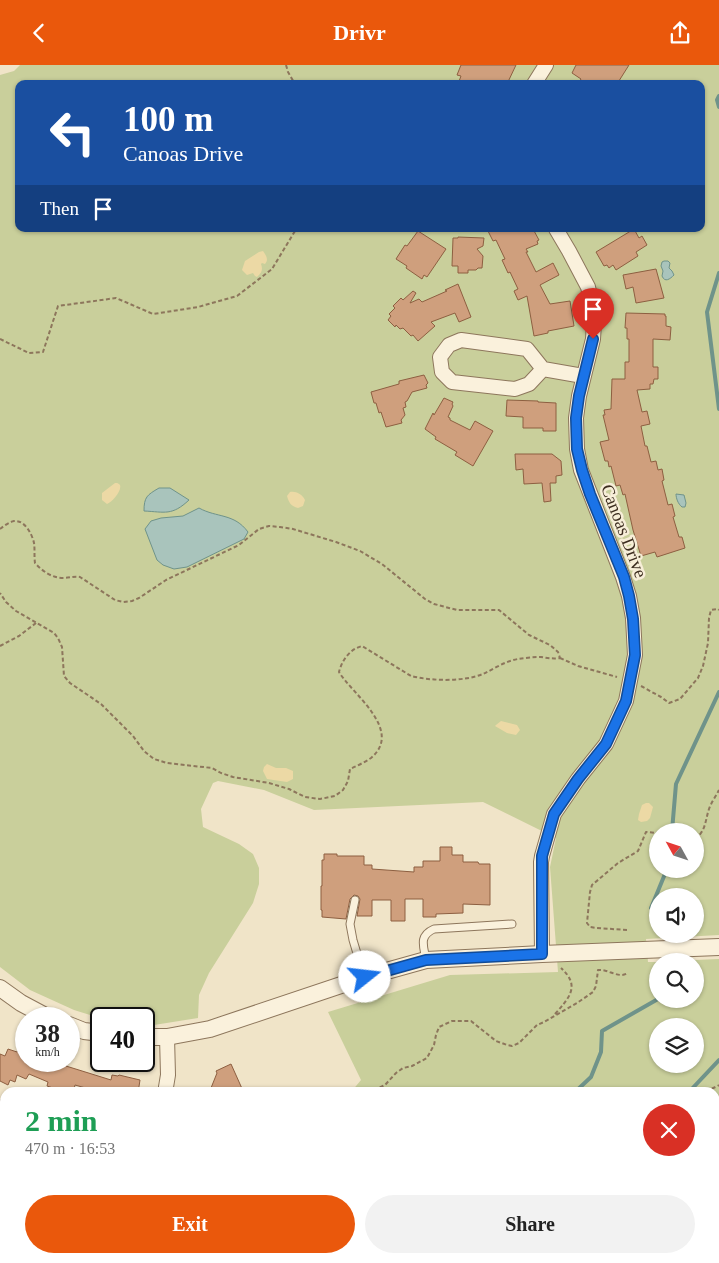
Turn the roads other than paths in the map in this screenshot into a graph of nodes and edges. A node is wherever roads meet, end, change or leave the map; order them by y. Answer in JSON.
{"nodes":[{"id":1,"x":546,"y":65,"type":"edge"},
{"id":2,"x":537,"y":80,"type":"edge"},
{"id":3,"x":558,"y":232,"type":"edge"},
{"id":4,"x":543,"y":369,"type":"junction"},
{"id":5,"x":583,"y":376,"type":"junction"},
{"id":6,"x":355,"y":900,"type":"dead end"},
{"id":7,"x":512,"y":924,"type":"dead end"},
{"id":8,"x":719,"y":947,"type":"edge"},
{"id":9,"x":546,"y":954,"type":"junction"},
{"id":10,"x":426,"y":960,"type":"junction"},
{"id":11,"x":365,"y":977,"type":"junction"},
{"id":12,"x":0,"y":988,"type":"edge"},
{"id":13,"x":28,"y":1007,"type":"edge"},
{"id":14,"x":155,"y":1037,"type":"edge"},
{"id":15,"x":168,"y":1037,"type":"junction"},
{"id":16,"x":166,"y":1087,"type":"edge"}],
"edges":[{"from":1,"to":2,"type":"street"},
{"from":3,"to":5,"type":"street","name":"Canoas Drive"},
{"from":4,"to":4,"type":"street"},
{"from":4,"to":5,"type":"street"},
{"from":5,"to":9,"type":"street","name":"Canoas Drive"},
{"from":6,"to":11,"type":"lane"},
{"from":7,"to":10,"type":"lane"},
{"from":8,"to":9,"type":"street"},
{"from":9,"to":10,"type":"street"},
{"from":10,"to":11,"type":"street"},
{"from":11,"to":15,"type":"street"},
{"from":12,"to":13,"type":"street"},
{"from":14,"to":15,"type":"street"},
{"from":15,"to":16,"type":"street"}]}
